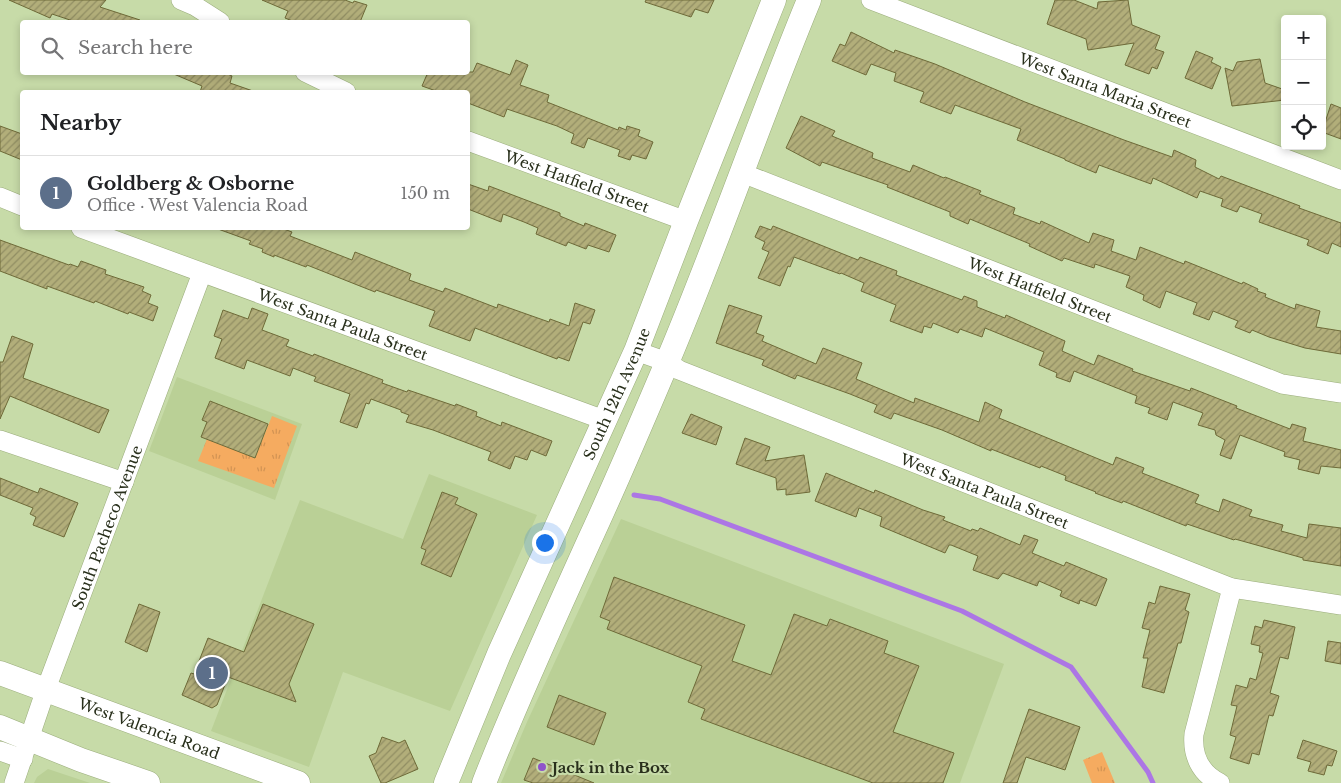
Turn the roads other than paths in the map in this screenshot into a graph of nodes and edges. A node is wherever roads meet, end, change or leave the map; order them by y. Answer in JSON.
{"nodes":[{"id":1,"x":182,"y":0,"type":"edge"},
{"id":2,"x":774,"y":0,"type":"edge"},
{"id":3,"x":809,"y":0,"type":"edge"},
{"id":4,"x":871,"y":0,"type":"edge"},
{"id":5,"x":217,"y":20,"type":"edge"},
{"id":6,"x":311,"y":75,"type":"edge"},
{"id":7,"x":342,"y":90,"type":"edge"},
{"id":8,"x":470,"y":142,"type":"edge"},
{"id":9,"x":742,"y":173,"type":"junction"},
{"id":10,"x":1341,"y":180,"type":"edge"},
{"id":11,"x":0,"y":197,"type":"edge"},
{"id":12,"x":20,"y":205,"type":"edge"},
{"id":13,"x":686,"y":221,"type":"junction"},
{"id":14,"x":86,"y":230,"type":"edge"},
{"id":15,"x":202,"y":272,"type":"junction"},
{"id":16,"x":636,"y":351,"type":"junction"},
{"id":17,"x":667,"y":362,"type":"junction"},
{"id":18,"x":1341,"y":393,"type":"edge"},
{"id":19,"x":604,"y":420,"type":"junction"},
{"id":20,"x":0,"y":440,"type":"edge"},
{"id":21,"x":124,"y":482,"type":"junction"},
{"id":22,"x":576,"y":483,"type":"junction"},
{"id":23,"x":590,"y":540,"type":"junction"},
{"id":24,"x":1232,"y":588,"type":"junction"},
{"id":25,"x":1341,"y":605,"type":"edge"},
{"id":26,"x":0,"y":673,"type":"edge"},
{"id":27,"x":46,"y":689,"type":"junction"},
{"id":28,"x":0,"y":727,"type":"edge"},
{"id":29,"x":26,"y":749,"type":"junction"},
{"id":30,"x":0,"y":751,"type":"edge"},
{"id":31,"x":14,"y":783,"type":"edge"},
{"id":32,"x":148,"y":783,"type":"edge"},
{"id":33,"x":298,"y":783,"type":"edge"},
{"id":34,"x":446,"y":783,"type":"edge"},
{"id":35,"x":484,"y":783,"type":"edge"},
{"id":36,"x":1220,"y":783,"type":"edge"}],
"edges":[{"from":1,"to":5,"type":"street"},
{"from":2,"to":13,"type":"main road","name":"South 12th Avenue"},
{"from":3,"to":9,"type":"main road"},
{"from":4,"to":10,"type":"street","name":"West Santa Maria Street"},
{"from":6,"to":7,"type":"street"},
{"from":8,"to":13,"type":"street","name":"West Hatfield Street"},
{"from":9,"to":17,"type":"main road"},
{"from":9,"to":18,"type":"street","name":"West Hatfield Street"},
{"from":11,"to":12,"type":"street"},
{"from":13,"to":16,"type":"main road","name":"South 12th Avenue"},
{"from":14,"to":15,"type":"street","name":"West Santa Paula Street"},
{"from":15,"to":19,"type":"street","name":"West Santa Paula Street"},
{"from":15,"to":21,"type":"street","name":"South Pacheco Avenue"},
{"from":16,"to":17,"type":"street","name":"West Santa Paula Street"},
{"from":16,"to":19,"type":"main road","name":"South 12th Avenue"},
{"from":17,"to":23,"type":"main road"},
{"from":17,"to":24,"type":"street","name":"West Santa Paula Street"},
{"from":19,"to":22,"type":"main road","name":"South 12th Avenue"},
{"from":20,"to":21,"type":"street"},
{"from":21,"to":27,"type":"street","name":"South Pacheco Avenue"},
{"from":22,"to":23,"type":"main road"},
{"from":22,"to":34,"type":"main road","name":"South 12th Avenue"},
{"from":23,"to":35,"type":"main road"},
{"from":24,"to":25,"type":"street","name":"West Santa Paula Street"},
{"from":24,"to":36,"type":"street"},
{"from":26,"to":27,"type":"main road","name":"West Valencia Road"},
{"from":27,"to":29,"type":"street","name":"South Pacheco Avenue"},
{"from":27,"to":33,"type":"main road","name":"West Valencia Road"},
{"from":28,"to":29,"type":"main road"},
{"from":29,"to":30,"type":"street"},
{"from":29,"to":31,"type":"street","name":"South Pacheco Avenue"},
{"from":29,"to":32,"type":"main road"}]}
